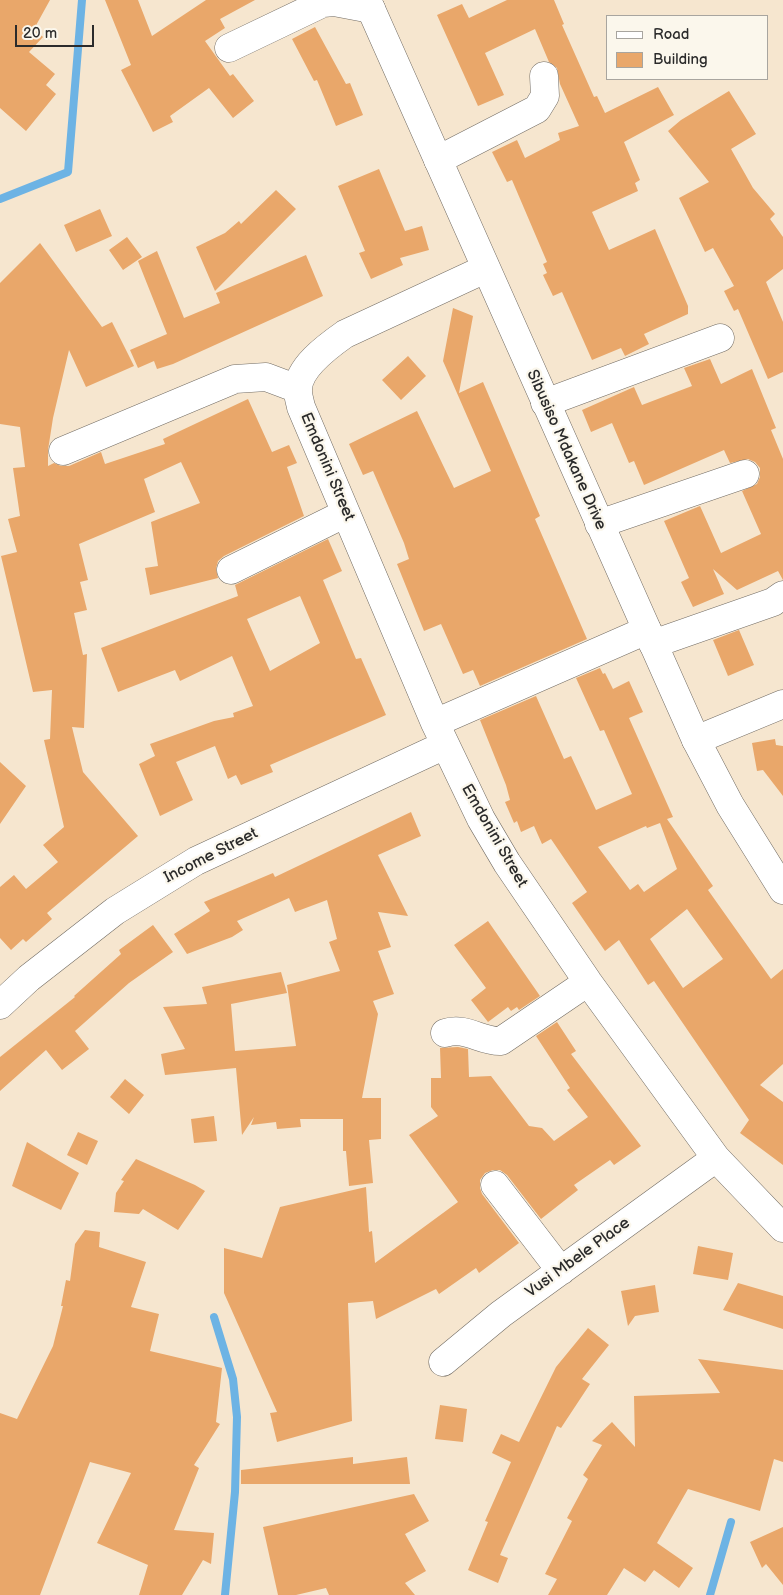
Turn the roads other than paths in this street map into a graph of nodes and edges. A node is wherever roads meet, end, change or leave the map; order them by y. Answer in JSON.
{"nodes":[{"id":1,"x":369,"y":4,"type":"edge"},
{"id":2,"x":229,"y":48,"type":"dead end"},
{"id":3,"x":544,"y":76,"type":"dead end"},
{"id":4,"x":438,"y":160,"type":"junction"},
{"id":5,"x":485,"y":269,"type":"junction"},
{"id":6,"x":720,"y":338,"type":"dead end"},
{"id":7,"x":298,"y":390,"type":"junction"},
{"id":8,"x":545,"y":403,"type":"junction"},
{"id":9,"x":63,"y":451,"type":"dead end"},
{"id":10,"x":744,"y":474,"type":"dead end"},
{"id":11,"x":346,"y":513,"type":"junction"},
{"id":12,"x":599,"y":524,"type":"junction"},
{"id":13,"x":231,"y":570,"type":"dead end"},
{"id":14,"x":783,"y":595,"type":"edge"},
{"id":15,"x":650,"y":637,"type":"junction"},
{"id":16,"x":776,"y":710,"type":"edge"},
{"id":17,"x":440,"y":734,"type":"junction"},
{"id":18,"x":696,"y":740,"type":"junction"},
{"id":19,"x":783,"y":890,"type":"edge"},
{"id":20,"x":588,"y":982,"type":"junction"},
{"id":21,"x":0,"y":1005,"type":"edge"},
{"id":22,"x":445,"y":1033,"type":"dead end"},
{"id":23,"x":716,"y":1158,"type":"junction"},
{"id":24,"x":495,"y":1185,"type":"dead end"},
{"id":25,"x":783,"y":1228,"type":"edge"},
{"id":26,"x":561,"y":1271,"type":"junction"},
{"id":27,"x":443,"y":1362,"type":"dead end"}],
"edges":[{"from":1,"to":2,"type":"street"},
{"from":1,"to":4,"type":"street","name":"Sibusiso Mdakane Drive"},
{"from":3,"to":4,"type":"street"},
{"from":4,"to":5,"type":"street","name":"Sibusiso Mdakane Drive"},
{"from":5,"to":7,"type":"street"},
{"from":5,"to":8,"type":"street","name":"Sibusiso Mdakane Drive"},
{"from":6,"to":8,"type":"street"},
{"from":7,"to":9,"type":"street"},
{"from":7,"to":11,"type":"street","name":"Emdonini Street"},
{"from":8,"to":12,"type":"street","name":"Sibusiso Mdakane Drive"},
{"from":10,"to":12,"type":"street"},
{"from":11,"to":13,"type":"street"},
{"from":11,"to":17,"type":"street","name":"Emdonini Street"},
{"from":12,"to":15,"type":"street","name":"Sibusiso Mdakane Drive"},
{"from":14,"to":15,"type":"street","name":"Income Street"},
{"from":15,"to":17,"type":"street","name":"Income Street"},
{"from":15,"to":18,"type":"street","name":"Sibusiso Mdakane Drive"},
{"from":16,"to":18,"type":"street"},
{"from":17,"to":20,"type":"street","name":"Emdonini Street"},
{"from":17,"to":21,"type":"street","name":"Income Street"},
{"from":18,"to":19,"type":"street","name":"Sibusiso Mdakane Drive"},
{"from":20,"to":22,"type":"street"},
{"from":20,"to":23,"type":"street","name":"Emdonini Street"},
{"from":23,"to":25,"type":"street","name":"Emdonini Street"},
{"from":23,"to":26,"type":"street","name":"Vusi Mbele Place"},
{"from":24,"to":26,"type":"street"},
{"from":26,"to":27,"type":"street","name":"Vusi Mbele Place"}]}
